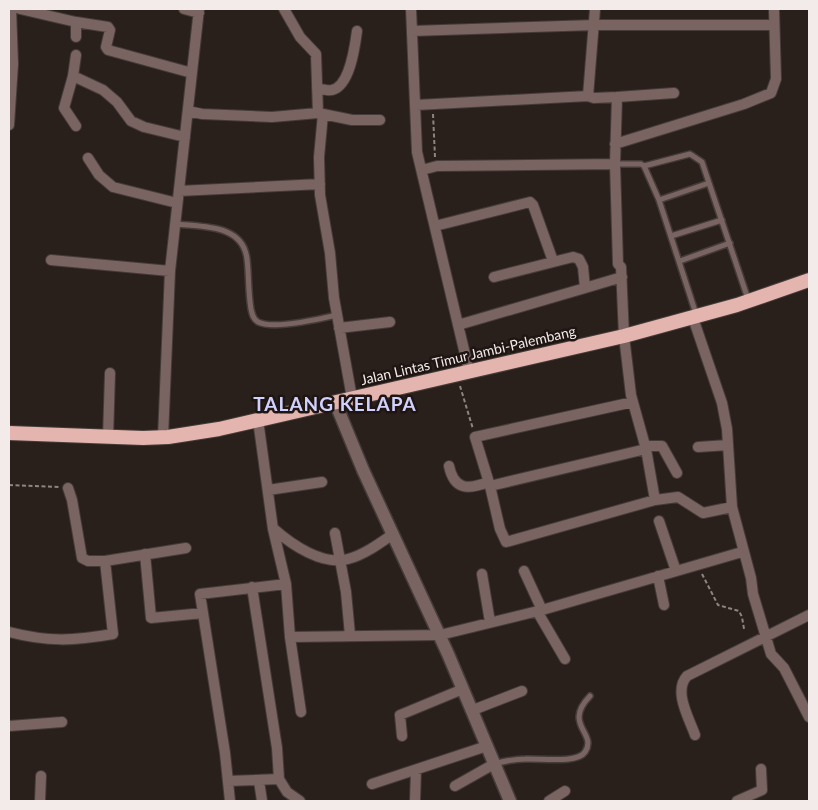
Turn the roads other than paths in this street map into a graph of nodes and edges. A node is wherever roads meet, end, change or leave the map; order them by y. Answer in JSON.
{"nodes":[{"id":1,"x":10,"y":9,"type":"edge"},
{"id":2,"x":20,"y":9,"type":"edge"},
{"id":3,"x":184,"y":9,"type":"edge"},
{"id":4,"x":284,"y":9,"type":"edge"},
{"id":5,"x":411,"y":9,"type":"edge"},
{"id":6,"x":595,"y":9,"type":"edge"},
{"id":7,"x":774,"y":9,"type":"edge"},
{"id":8,"x":199,"y":11,"type":"edge"},
{"id":9,"x":76,"y":22,"type":"junction"},
{"id":10,"x":595,"y":25,"type":"junction"},
{"id":11,"x":774,"y":25,"type":"junction"},
{"id":12,"x":358,"y":31,"type":"dead end"},
{"id":13,"x":412,"y":31,"type":"junction"},
{"id":14,"x":76,"y":37,"type":"dead end"},
{"id":15,"x":76,"y":55,"type":"dead end"},
{"id":16,"x":192,"y":73,"type":"junction"},
{"id":17,"x":73,"y":76,"type":"junction"},
{"id":18,"x":317,"y":88,"type":"junction"},
{"id":19,"x":674,"y":93,"type":"dead end"},
{"id":20,"x":588,"y":96,"type":"junction"},
{"id":21,"x":617,"y":97,"type":"junction"},
{"id":22,"x":416,"y":106,"type":"junction"},
{"id":23,"x":188,"y":111,"type":"junction"},
{"id":24,"x":321,"y":113,"type":"junction"},
{"id":25,"x":380,"y":120,"type":"dead end"},
{"id":26,"x":9,"y":125,"type":"edge"},
{"id":27,"x":76,"y":126,"type":"dead end"},
{"id":28,"x":185,"y":138,"type":"junction"},
{"id":29,"x":615,"y":144,"type":"junction"},
{"id":30,"x":88,"y":158,"type":"dead end"},
{"id":31,"x":615,"y":164,"type":"junction"},
{"id":32,"x":644,"y":166,"type":"junction"},
{"id":33,"x":422,"y":170,"type":"junction"},
{"id":34,"x":709,"y":183,"type":"junction"},
{"id":35,"x":320,"y":184,"type":"junction"},
{"id":36,"x":178,"y":192,"type":"junction"},
{"id":37,"x":659,"y":200,"type":"junction"},
{"id":38,"x":177,"y":203,"type":"junction"},
{"id":39,"x":722,"y":220,"type":"junction"},
{"id":40,"x":175,"y":224,"type":"junction"},
{"id":41,"x":435,"y":226,"type":"junction"},
{"id":42,"x":671,"y":236,"type":"junction"},
{"id":43,"x":730,"y":243,"type":"junction"},
{"id":44,"x":51,"y":260,"type":"dead end"},
{"id":45,"x":553,"y":261,"type":"junction"},
{"id":46,"x":680,"y":261,"type":"junction"},
{"id":47,"x":170,"y":271,"type":"junction"},
{"id":48,"x":494,"y":277,"type":"dead end"},
{"id":49,"x":622,"y":277,"type":"junction"},
{"id":50,"x":809,"y":280,"type":"edge"},
{"id":51,"x":585,"y":288,"type":"junction"},
{"id":52,"x":749,"y":301,"type":"junction"},
{"id":53,"x":337,"y":315,"type":"junction"},
{"id":54,"x":695,"y":318,"type":"junction"},
{"id":55,"x":390,"y":322,"type":"dead end"},
{"id":56,"x":458,"y":325,"type":"junction"},
{"id":57,"x":339,"y":328,"type":"junction"},
{"id":58,"x":624,"y":336,"type":"junction"},
{"id":59,"x":110,"y":373,"type":"dead end"},
{"id":60,"x":463,"y":373,"type":"junction"},
{"id":61,"x":352,"y":398,"type":"junction"},
{"id":62,"x":335,"y":402,"type":"junction"},
{"id":63,"x":633,"y":402,"type":"junction"},
{"id":64,"x":258,"y":420,"type":"junction"},
{"id":65,"x":9,"y":433,"type":"edge"},
{"id":66,"x":163,"y":437,"type":"junction"},
{"id":67,"x":108,"y":438,"type":"junction"},
{"id":68,"x":728,"y":445,"type":"junction"},
{"id":69,"x":646,"y":447,"type":"junction"},
{"id":70,"x":698,"y":447,"type":"dead end"},
{"id":71,"x":449,"y":466,"type":"dead end"},
{"id":72,"x":677,"y":473,"type":"dead end"},
{"id":73,"x":322,"y":482,"type":"dead end"},
{"id":74,"x":489,"y":484,"type":"junction"},
{"id":75,"x":68,"y":488,"type":"road end"},
{"id":76,"x":268,"y":490,"type":"junction"},
{"id":77,"x":655,"y":500,"type":"junction"},
{"id":78,"x":732,"y":507,"type":"junction"},
{"id":79,"x":659,"y":521,"type":"dead end"},
{"id":80,"x":274,"y":528,"type":"junction"},
{"id":81,"x":335,"y":534,"type":"dead end"},
{"id":82,"x":393,"y":534,"type":"junction"},
{"id":83,"x":186,"y":548,"type":"dead end"},
{"id":84,"x":742,"y":552,"type":"junction"},
{"id":85,"x":145,"y":554,"type":"junction"},
{"id":86,"x":104,"y":560,"type":"junction"},
{"id":87,"x":339,"y":560,"type":"junction"},
{"id":88,"x":524,"y":571,"type":"dead end"},
{"id":89,"x":676,"y":571,"type":"junction"},
{"id":90,"x":482,"y":574,"type":"dead end"},
{"id":91,"x":658,"y":576,"type":"junction"},
{"id":92,"x":286,"y":584,"type":"junction"},
{"id":93,"x":252,"y":587,"type":"junction"},
{"id":94,"x":664,"y":605,"type":"dead end"},
{"id":95,"x":539,"y":610,"type":"junction"},
{"id":96,"x":203,"y":613,"type":"junction"},
{"id":97,"x":809,"y":615,"type":"edge"},
{"id":98,"x":490,"y":622,"type":"junction"},
{"id":99,"x":9,"y":632,"type":"edge"},
{"id":100,"x":440,"y":635,"type":"junction"},
{"id":101,"x":350,"y":636,"type":"junction"},
{"id":102,"x":290,"y":637,"type":"junction"},
{"id":103,"x":766,"y":637,"type":"junction"},
{"id":104,"x":565,"y":659,"type":"dead end"},
{"id":105,"x":463,"y":689,"type":"junction"},
{"id":106,"x":522,"y":691,"type":"dead end"},
{"id":107,"x":590,"y":696,"type":"dead end"},
{"id":108,"x":473,"y":710,"type":"junction"},
{"id":109,"x":301,"y":712,"type":"dead end"},
{"id":110,"x":809,"y":717,"type":"edge"},
{"id":111,"x":62,"y":722,"type":"dead end"},
{"id":112,"x":9,"y":726,"type":"edge"},
{"id":113,"x":695,"y":735,"type":"dead end"},
{"id":114,"x":402,"y":736,"type":"dead end"},
{"id":115,"x":487,"y":746,"type":"junction"},
{"id":116,"x":494,"y":764,"type":"junction"},
{"id":117,"x":761,"y":769,"type":"dead end"},
{"id":118,"x":416,"y":770,"type":"junction"},
{"id":119,"x":41,"y":776,"type":"dead end"},
{"id":120,"x":279,"y":778,"type":"junction"},
{"id":121,"x":228,"y":781,"type":"junction"},
{"id":122,"x":259,"y":781,"type":"junction"},
{"id":123,"x":372,"y":784,"type":"dead end"},
{"id":124,"x":455,"y":786,"type":"dead end"},
{"id":125,"x":565,"y":791,"type":"dead end"},
{"id":126,"x":40,"y":801,"type":"edge"},
{"id":127,"x":230,"y":801,"type":"edge"},
{"id":128,"x":262,"y":801,"type":"edge"},
{"id":129,"x":300,"y":801,"type":"edge"},
{"id":130,"x":415,"y":801,"type":"edge"},
{"id":131,"x":510,"y":801,"type":"edge"},
{"id":132,"x":549,"y":801,"type":"edge"},
{"id":133,"x":738,"y":801,"type":"edge"}],
"edges":[{"from":1,"to":26,"type":"street"},
{"from":2,"to":9,"type":"street"},
{"from":3,"to":8,"type":"street"},
{"from":4,"to":18,"type":"street"},
{"from":5,"to":13,"type":"street"},
{"from":6,"to":10,"type":"street"},
{"from":7,"to":11,"type":"street"},
{"from":8,"to":16,"type":"street"},
{"from":9,"to":14,"type":"street"},
{"from":9,"to":16,"type":"street"},
{"from":10,"to":11,"type":"street"},
{"from":10,"to":13,"type":"street"},
{"from":10,"to":20,"type":"street"},
{"from":11,"to":29,"type":"street"},
{"from":12,"to":18,"type":"street"},
{"from":13,"to":22,"type":"street"},
{"from":15,"to":17,"type":"street"},
{"from":16,"to":23,"type":"street"},
{"from":17,"to":27,"type":"street"},
{"from":17,"to":28,"type":"street"},
{"from":18,"to":24,"type":"street"},
{"from":19,"to":21,"type":"street"},
{"from":20,"to":21,"type":"street"},
{"from":20,"to":22,"type":"street"},
{"from":21,"to":29,"type":"street"},
{"from":22,"to":33,"type":"street"},
{"from":23,"to":24,"type":"street"},
{"from":23,"to":28,"type":"street"},
{"from":24,"to":25,"type":"street"},
{"from":24,"to":35,"type":"street"},
{"from":28,"to":36,"type":"street"},
{"from":29,"to":31,"type":"street"},
{"from":30,"to":38,"type":"street"},
{"from":31,"to":32,"type":"lane"},
{"from":31,"to":33,"type":"street"},
{"from":31,"to":49,"type":"street"},
{"from":32,"to":34,"type":"lane"},
{"from":32,"to":37,"type":"lane"},
{"from":33,"to":41,"type":"street"},
{"from":34,"to":37,"type":"lane"},
{"from":34,"to":39,"type":"lane"},
{"from":35,"to":36,"type":"street"},
{"from":35,"to":53,"type":"street"},
{"from":36,"to":38,"type":"street"},
{"from":37,"to":42,"type":"lane"},
{"from":38,"to":40,"type":"street"},
{"from":39,"to":42,"type":"lane"},
{"from":39,"to":43,"type":"lane"},
{"from":40,"to":47,"type":"street"},
{"from":40,"to":53,"type":"lane"},
{"from":41,"to":45,"type":"street"},
{"from":41,"to":56,"type":"street"},
{"from":42,"to":46,"type":"lane"},
{"from":43,"to":46,"type":"lane"},
{"from":43,"to":52,"type":"lane"},
{"from":44,"to":47,"type":"street"},
{"from":45,"to":48,"type":"street"},
{"from":45,"to":51,"type":"street"},
{"from":46,"to":54,"type":"lane"},
{"from":47,"to":66,"type":"street"},
{"from":49,"to":51,"type":"street"},
{"from":49,"to":58,"type":"street"},
{"from":50,"to":52,"type":"highway","name":"Jalan Lintas Timur Jambi-Palembang"},
{"from":51,"to":56,"type":"street"},
{"from":52,"to":54,"type":"highway","name":"Jalan Lintas Timur Jambi-Palembang"},
{"from":53,"to":57,"type":"street"},
{"from":54,"to":58,"type":"highway","name":"Jalan Lintas Timur Jambi-Palembang"},
{"from":54,"to":68,"type":"street"},
{"from":55,"to":57,"type":"street"},
{"from":56,"to":60,"type":"street"},
{"from":57,"to":61,"type":"street"},
{"from":58,"to":60,"type":"highway","name":"Jalan Lintas Timur Jambi-Palembang"},
{"from":58,"to":63,"type":"street"},
{"from":59,"to":67,"type":"street"},
{"from":60,"to":61,"type":"highway","name":"Jalan Lintas Timur Jambi-Palembang"},
{"from":61,"to":62,"type":"highway","name":"Jalan Lintas Timur Jambi-Palembang"},
{"from":62,"to":64,"type":"highway","name":"Jalan Lintas Timur Jambi-Palembang"},
{"from":62,"to":82,"type":"street"},
{"from":63,"to":69,"type":"street"},
{"from":63,"to":74,"type":"street"},
{"from":64,"to":66,"type":"highway","name":"Jalan Lintas Timur Jambi-Palembang"},
{"from":64,"to":76,"type":"street"},
{"from":65,"to":67,"type":"highway","name":"Jalan Lintas Timur Jambi-Palembang"},
{"from":66,"to":67,"type":"highway","name":"Jalan Lintas Timur Jambi-Palembang"},
{"from":68,"to":70,"type":"street"},
{"from":68,"to":78,"type":"street"},
{"from":69,"to":72,"type":"street"},
{"from":69,"to":74,"type":"street"},
{"from":69,"to":77,"type":"street"},
{"from":71,"to":74,"type":"street"},
{"from":73,"to":76,"type":"street"},
{"from":74,"to":77,"type":"street"},
{"from":75,"to":86,"type":"street"},
{"from":76,"to":80,"type":"street"},
{"from":77,"to":78,"type":"street"},
{"from":78,"to":84,"type":"street"},
{"from":79,"to":89,"type":"street"},
{"from":80,"to":87,"type":"street"},
{"from":80,"to":92,"type":"street"},
{"from":81,"to":87,"type":"street"},
{"from":82,"to":87,"type":"street"},
{"from":82,"to":100,"type":"street"},
{"from":83,"to":85,"type":"street"},
{"from":84,"to":89,"type":"street"},
{"from":84,"to":103,"type":"street"},
{"from":85,"to":86,"type":"street"},
{"from":85,"to":96,"type":"street"},
{"from":86,"to":99,"type":"street"},
{"from":87,"to":101,"type":"street"},
{"from":88,"to":95,"type":"street"},
{"from":89,"to":91,"type":"street"},
{"from":90,"to":98,"type":"street"},
{"from":91,"to":94,"type":"street"},
{"from":91,"to":95,"type":"street"},
{"from":92,"to":93,"type":"street"},
{"from":92,"to":102,"type":"street"},
{"from":93,"to":96,"type":"street"},
{"from":93,"to":120,"type":"street"},
{"from":95,"to":98,"type":"street"},
{"from":95,"to":104,"type":"street"},
{"from":96,"to":121,"type":"street"},
{"from":97,"to":103,"type":"street"},
{"from":98,"to":100,"type":"street"},
{"from":100,"to":101,"type":"street"},
{"from":100,"to":105,"type":"street"},
{"from":101,"to":102,"type":"street"},
{"from":102,"to":109,"type":"street"},
{"from":103,"to":110,"type":"street"},
{"from":103,"to":113,"type":"street"},
{"from":105,"to":108,"type":"street"},
{"from":105,"to":114,"type":"street"},
{"from":106,"to":108,"type":"street"},
{"from":107,"to":116,"type":"lane"},
{"from":108,"to":115,"type":"street"},
{"from":111,"to":112,"type":"street"},
{"from":115,"to":116,"type":"street"},
{"from":115,"to":118,"type":"street"},
{"from":116,"to":124,"type":"street"},
{"from":116,"to":131,"type":"street"},
{"from":117,"to":133,"type":"street"},
{"from":118,"to":123,"type":"street"},
{"from":118,"to":130,"type":"street"},
{"from":119,"to":126,"type":"street"},
{"from":120,"to":122,"type":"street"},
{"from":120,"to":129,"type":"street"},
{"from":121,"to":122,"type":"street"},
{"from":121,"to":127,"type":"street"},
{"from":122,"to":128,"type":"street"},
{"from":125,"to":132,"type":"street"}]}
